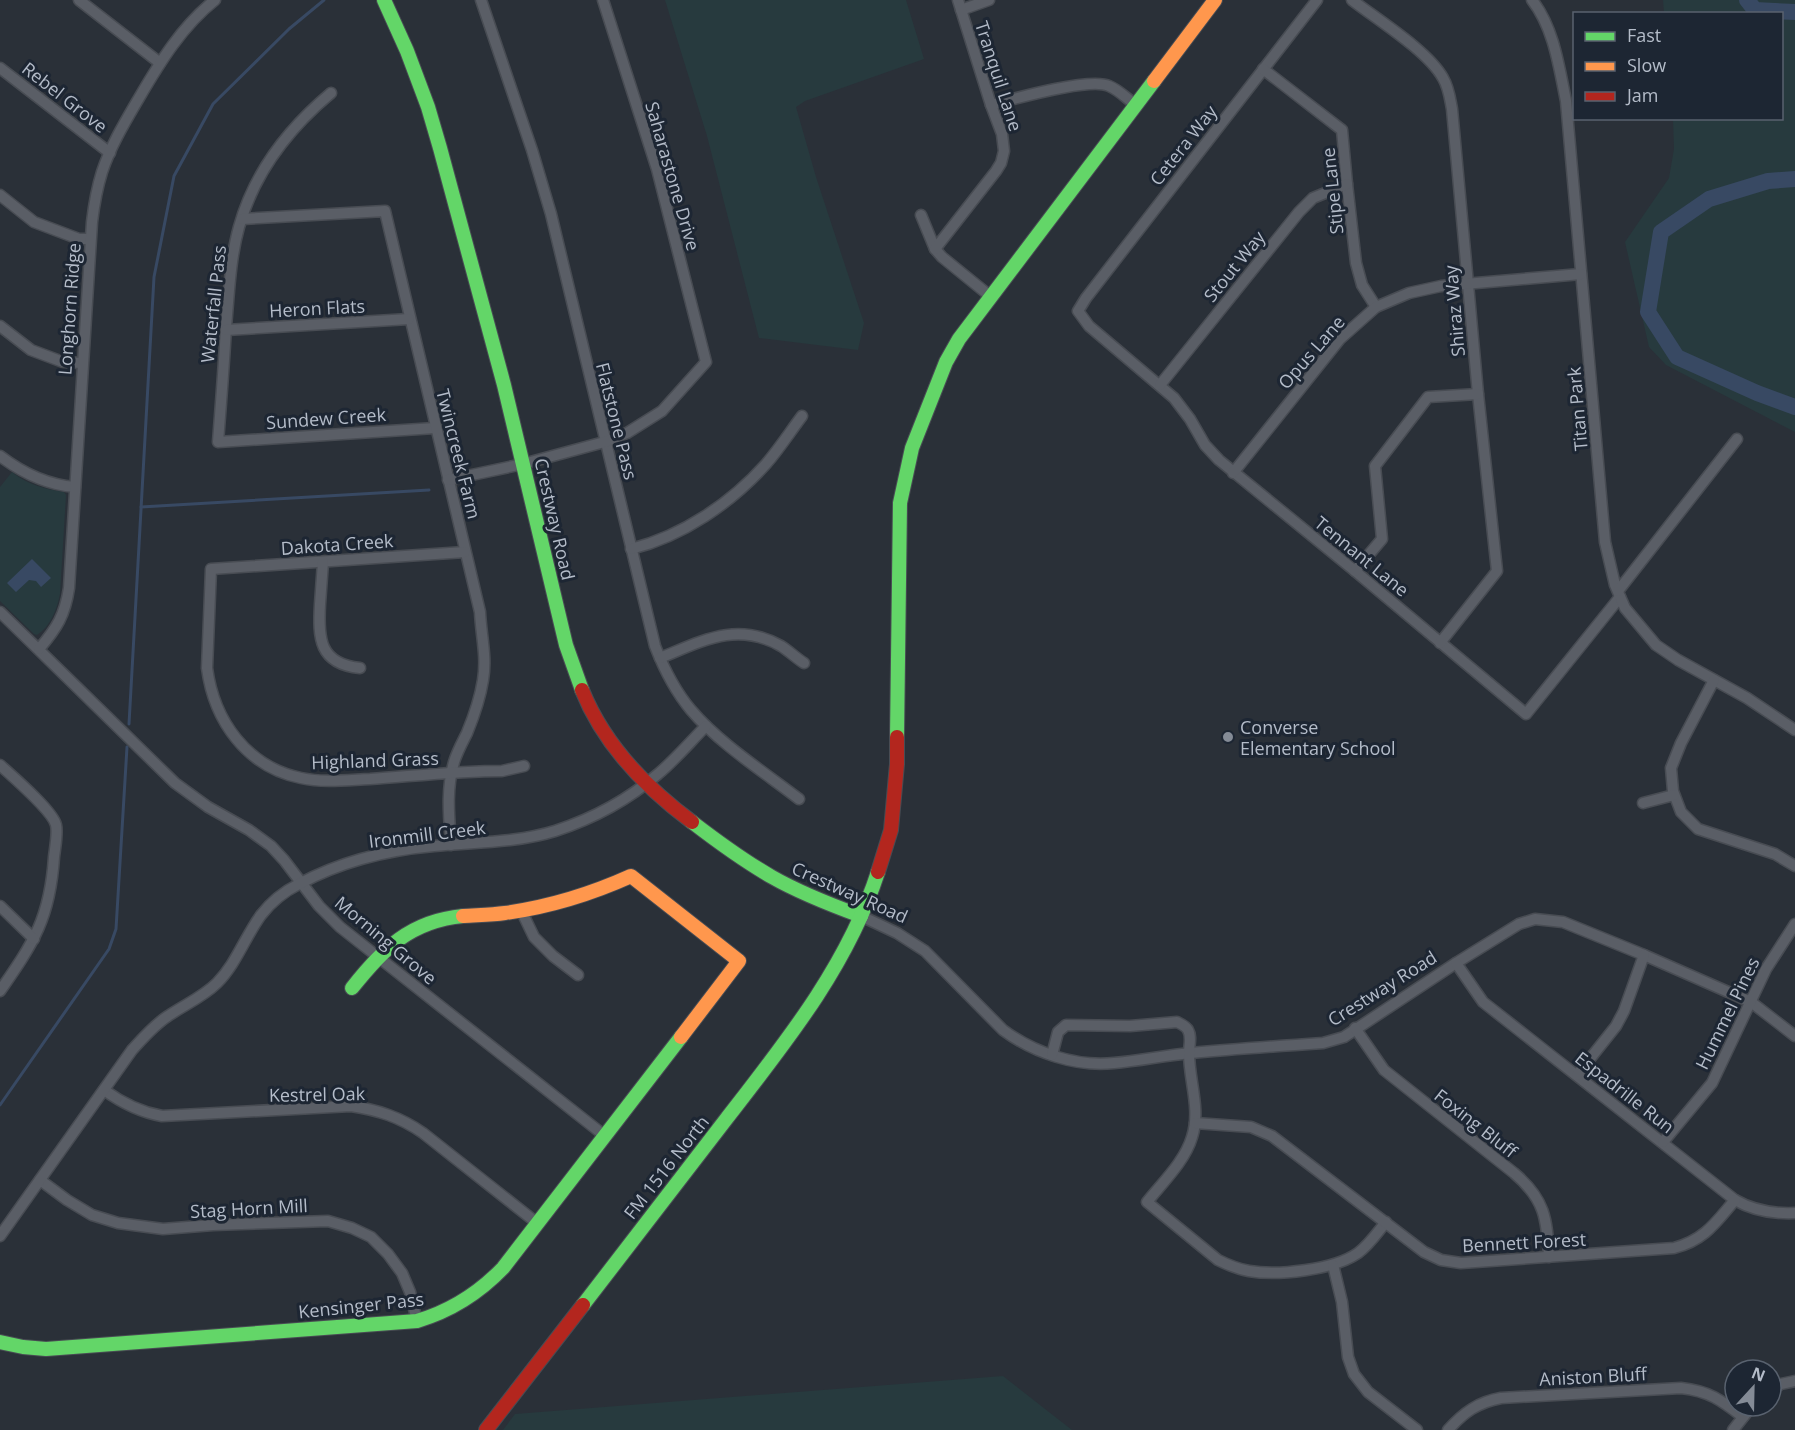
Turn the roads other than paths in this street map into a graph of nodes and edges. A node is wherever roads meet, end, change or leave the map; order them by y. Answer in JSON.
{"nodes":[{"id":1,"x":79,"y":0,"type":"edge"},
{"id":2,"x":215,"y":0,"type":"edge"},
{"id":3,"x":384,"y":0,"type":"edge"},
{"id":4,"x":481,"y":0,"type":"edge"},
{"id":5,"x":603,"y":0,"type":"edge"},
{"id":6,"x":989,"y":0,"type":"edge"},
{"id":7,"x":1215,"y":0,"type":"edge"},
{"id":8,"x":1317,"y":0,"type":"edge"},
{"id":9,"x":1352,"y":0,"type":"edge"},
{"id":10,"x":1534,"y":1,"type":"edge"},
{"id":11,"x":959,"y":5,"type":"edge"},
{"id":12,"x":160,"y":63,"type":"junction"},
{"id":13,"x":0,"y":68,"type":"edge"},
{"id":14,"x":1263,"y":69,"type":"junction"},
{"id":15,"x":331,"y":93,"type":"dead end"},
{"id":16,"x":1570,"y":101,"type":"edge"},
{"id":17,"x":991,"y":105,"type":"junction"},
{"id":18,"x":1136,"y":105,"type":"junction"},
{"id":19,"x":110,"y":153,"type":"junction"},
{"id":20,"x":1347,"y":184,"type":"junction"},
{"id":21,"x":0,"y":195,"type":"edge"},
{"id":22,"x":921,"y":215,"type":"dead end"},
{"id":23,"x":242,"y":219,"type":"junction"},
{"id":24,"x":90,"y":239,"type":"junction"},
{"id":25,"x":935,"y":249,"type":"junction"},
{"id":26,"x":1581,"y":274,"type":"junction"},
{"id":27,"x":1469,"y":283,"type":"junction"},
{"id":28,"x":990,"y":296,"type":"junction"},
{"id":29,"x":1376,"y":307,"type":"junction"},
{"id":30,"x":1078,"y":311,"type":"joint"},
{"id":31,"x":409,"y":319,"type":"junction"},
{"id":32,"x":0,"y":326,"type":"edge"},
{"id":33,"x":226,"y":330,"type":"junction"},
{"id":34,"x":82,"y":363,"type":"junction"},
{"id":35,"x":1160,"y":385,"type":"junction"},
{"id":36,"x":1478,"y":394,"type":"junction"},
{"id":37,"x":802,"y":416,"type":"dead end"},
{"id":38,"x":435,"y":428,"type":"junction"},
{"id":39,"x":1737,"y":439,"type":"dead end"},
{"id":40,"x":605,"y":441,"type":"junction"},
{"id":41,"x":218,"y":442,"type":"joint"},
{"id":42,"x":0,"y":456,"type":"edge"},
{"id":43,"x":523,"y":464,"type":"junction"},
{"id":44,"x":1233,"y":473,"type":"junction"},
{"id":45,"x":448,"y":480,"type":"junction"},
{"id":46,"x":75,"y":487,"type":"junction"},
{"id":47,"x":631,"y":549,"type":"junction"},
{"id":48,"x":465,"y":552,"type":"junction"},
{"id":49,"x":322,"y":562,"type":"junction"},
{"id":50,"x":211,"y":569,"type":"joint"},
{"id":51,"x":1355,"y":571,"type":"junction"},
{"id":52,"x":1619,"y":594,"type":"junction"},
{"id":53,"x":0,"y":612,"type":"edge"},
{"id":54,"x":1440,"y":643,"type":"junction"},
{"id":55,"x":39,"y":649,"type":"junction"},
{"id":56,"x":660,"y":658,"type":"junction"},
{"id":57,"x":804,"y":663,"type":"dead end"},
{"id":58,"x":360,"y":668,"type":"dead end"},
{"id":59,"x":1714,"y":680,"type":"junction"},
{"id":60,"x":706,"y":726,"type":"junction"},
{"id":61,"x":1795,"y":730,"type":"edge"},
{"id":62,"x":0,"y":765,"type":"edge"},
{"id":63,"x":524,"y":766,"type":"dead end"},
{"id":64,"x":451,"y":774,"type":"junction"},
{"id":65,"x":645,"y":784,"type":"junction"},
{"id":66,"x":1674,"y":795,"type":"junction"},
{"id":67,"x":799,"y":799,"type":"dead end"},
{"id":68,"x":1643,"y":803,"type":"dead end"},
{"id":69,"x":451,"y":844,"type":"junction"},
{"id":70,"x":1795,"y":866,"type":"edge"},
{"id":71,"x":300,"y":883,"type":"junction"},
{"id":72,"x":0,"y":906,"type":"edge"},
{"id":73,"x":521,"y":910,"type":"junction"},
{"id":74,"x":861,"y":916,"type":"junction"},
{"id":75,"x":1795,"y":924,"type":"edge"},
{"id":76,"x":34,"y":939,"type":"junction"},
{"id":77,"x":1644,"y":955,"type":"junction"},
{"id":78,"x":377,"y":957,"type":"junction"},
{"id":79,"x":1456,"y":963,"type":"junction"},
{"id":80,"x":578,"y":975,"type":"dead end"},
{"id":81,"x":352,"y":988,"type":"dead end"},
{"id":82,"x":0,"y":991,"type":"edge"},
{"id":83,"x":1751,"y":1002,"type":"junction"},
{"id":84,"x":1356,"y":1028,"type":"junction"},
{"id":85,"x":1795,"y":1036,"type":"edge"},
{"id":86,"x":1189,"y":1053,"type":"junction"},
{"id":87,"x":1052,"y":1055,"type":"junction"},
{"id":88,"x":1577,"y":1075,"type":"junction"},
{"id":89,"x":104,"y":1090,"type":"junction"},
{"id":90,"x":1195,"y":1122,"type":"junction"},
{"id":91,"x":605,"y":1136,"type":"junction"},
{"id":92,"x":1663,"y":1142,"type":"junction"},
{"id":93,"x":40,"y":1180,"type":"junction"},
{"id":94,"x":1735,"y":1200,"type":"junction"},
{"id":95,"x":1795,"y":1213,"type":"edge"},
{"id":96,"x":1386,"y":1222,"type":"junction"},
{"id":97,"x":537,"y":1223,"type":"junction"},
{"id":98,"x":0,"y":1236,"type":"edge"},
{"id":99,"x":1549,"y":1257,"type":"junction"},
{"id":100,"x":1333,"y":1265,"type":"junction"},
{"id":101,"x":417,"y":1321,"type":"junction"},
{"id":102,"x":0,"y":1342,"type":"edge"},
{"id":103,"x":1723,"y":1402,"type":"edge"},
{"id":104,"x":1742,"y":1418,"type":"edge"},
{"id":105,"x":486,"y":1430,"type":"edge"},
{"id":106,"x":1417,"y":1430,"type":"edge"},
{"id":107,"x":1448,"y":1430,"type":"edge"},
{"id":108,"x":1733,"y":1430,"type":"edge"}],
"edges":[{"from":1,"to":12,"type":"street"},
{"from":2,"to":12,"type":"street","name":"Longhorn Ridge"},
{"from":3,"to":43,"type":"street","name":"Crestway Road"},
{"from":4,"to":40,"type":"street","name":"Flatstone Pass"},
{"from":5,"to":40,"type":"street","name":"Saharastone Drive"},
{"from":6,"to":11,"type":"street"},
{"from":7,"to":18,"type":"street","name":"FM 1516 North"},
{"from":8,"to":14,"type":"street","name":"Cetera Way"},
{"from":9,"to":27,"type":"street","name":"Shiraz Way"},
{"from":10,"to":16,"type":"street","name":"Titan Park"},
{"from":11,"to":17,"type":"street","name":"Tranquil Lane"},
{"from":12,"to":19,"type":"street","name":"Longhorn Ridge"},
{"from":13,"to":19,"type":"street","name":"Rebel Grove"},
{"from":14,"to":20,"type":"street","name":"Stipe Lane"},
{"from":14,"to":30,"type":"street","name":"Cetera Way"},
{"from":15,"to":23,"type":"street","name":"Waterfall Pass"},
{"from":16,"to":26,"type":"street","name":"Titan Park"},
{"from":17,"to":18,"type":"street"},
{"from":17,"to":25,"type":"street","name":"Tranquil Lane"},
{"from":18,"to":28,"type":"street","name":"FM 1516 North"},
{"from":19,"to":24,"type":"street","name":"Longhorn Ridge"},
{"from":20,"to":29,"type":"street","name":"Stipe Lane"},
{"from":20,"to":35,"type":"street","name":"Stout Way"},
{"from":21,"to":24,"type":"street"},
{"from":22,"to":25,"type":"street"},
{"from":23,"to":31,"type":"street","name":"Twincreek Farm"},
{"from":23,"to":33,"type":"street","name":"Waterfall Pass"},
{"from":24,"to":34,"type":"street","name":"Longhorn Ridge"},
{"from":25,"to":28,"type":"street"},
{"from":26,"to":27,"type":"street","name":"Opus Lane"},
{"from":26,"to":52,"type":"street","name":"Titan Park"},
{"from":27,"to":29,"type":"street","name":"Opus Lane"},
{"from":27,"to":36,"type":"street","name":"Shiraz Way"},
{"from":28,"to":74,"type":"street","name":"FM 1516 North"},
{"from":29,"to":44,"type":"street","name":"Opus Lane"},
{"from":30,"to":35,"type":"street","name":"Tennant Lane"},
{"from":31,"to":33,"type":"street","name":"Heron Flats"},
{"from":31,"to":38,"type":"street","name":"Twincreek Farm"},
{"from":32,"to":34,"type":"street"},
{"from":33,"to":41,"type":"street","name":"Waterfall Pass"},
{"from":34,"to":46,"type":"street","name":"Longhorn Ridge"},
{"from":35,"to":44,"type":"street","name":"Tennant Lane"},
{"from":36,"to":51,"type":"street"},
{"from":36,"to":54,"type":"street","name":"Shiraz Way"},
{"from":37,"to":47,"type":"street"},
{"from":38,"to":41,"type":"street","name":"Sundew Creek"},
{"from":38,"to":45,"type":"street","name":"Twincreek Farm"},
{"from":39,"to":52,"type":"street"},
{"from":40,"to":43,"type":"street"},
{"from":40,"to":47,"type":"street","name":"Flatstone Pass"},
{"from":42,"to":46,"type":"street"},
{"from":43,"to":45,"type":"street"},
{"from":43,"to":65,"type":"street","name":"Crestway Road"},
{"from":44,"to":51,"type":"street","name":"Tennant Lane"},
{"from":45,"to":48,"type":"street","name":"Twincreek Farm"},
{"from":46,"to":55,"type":"street","name":"Longhorn Ridge"},
{"from":47,"to":56,"type":"street","name":"Flatstone Pass"},
{"from":48,"to":49,"type":"street","name":"Dakota Creek"},
{"from":48,"to":64,"type":"street","name":"Twincreek Farm"},
{"from":49,"to":50,"type":"street","name":"Dakota Creek"},
{"from":49,"to":58,"type":"street"},
{"from":50,"to":64,"type":"street","name":"Highland Grass"},
{"from":51,"to":54,"type":"street","name":"Tennant Lane"},
{"from":52,"to":54,"type":"street","name":"Tennant Lane"},
{"from":52,"to":59,"type":"street","name":"Titan Park"},
{"from":53,"to":55,"type":"street","name":"Morning Grove"},
{"from":55,"to":71,"type":"street","name":"Morning Grove"},
{"from":56,"to":57,"type":"street"},
{"from":56,"to":60,"type":"street","name":"Flatstone Pass"},
{"from":59,"to":61,"type":"street","name":"Titan Park"},
{"from":59,"to":66,"type":"street"},
{"from":60,"to":65,"type":"street","name":"Ironmill Creek"},
{"from":60,"to":67,"type":"street","name":"Flatstone Pass"},
{"from":62,"to":76,"type":"street"},
{"from":63,"to":64,"type":"street","name":"Highland Grass"},
{"from":64,"to":69,"type":"street","name":"Twincreek Farm"},
{"from":65,"to":69,"type":"street","name":"Ironmill Creek"},
{"from":65,"to":74,"type":"street","name":"Crestway Road"},
{"from":66,"to":68,"type":"street"},
{"from":66,"to":70,"type":"street"},
{"from":69,"to":71,"type":"street","name":"Ironmill Creek"},
{"from":71,"to":78,"type":"street","name":"Morning Grove"},
{"from":71,"to":89,"type":"street","name":"Ironmill Creek"},
{"from":72,"to":76,"type":"street"},
{"from":73,"to":78,"type":"street"},
{"from":73,"to":80,"type":"street"},
{"from":73,"to":91,"type":"street","name":"Kensinger Pass"},
{"from":74,"to":87,"type":"street","name":"Crestway Road"},
{"from":74,"to":105,"type":"street","name":"FM 1516 North"},
{"from":75,"to":83,"type":"street","name":"Hummel Pines"},
{"from":76,"to":82,"type":"street"},
{"from":77,"to":79,"type":"street","name":"Crestway Road"},
{"from":77,"to":83,"type":"street","name":"Crestway Road"},
{"from":77,"to":88,"type":"street"},
{"from":78,"to":81,"type":"street"},
{"from":78,"to":91,"type":"street","name":"Morning Grove"},
{"from":79,"to":84,"type":"street","name":"Crestway Road"},
{"from":79,"to":88,"type":"street","name":"Espadrille Run"},
{"from":83,"to":85,"type":"street","name":"Crestway Road"},
{"from":83,"to":92,"type":"street","name":"Hummel Pines"},
{"from":84,"to":86,"type":"street","name":"Crestway Road"},
{"from":84,"to":99,"type":"street","name":"Foxing Bluff"},
{"from":86,"to":87,"type":"street","name":"Crestway Road"},
{"from":86,"to":87,"type":"street"},
{"from":86,"to":90,"type":"street"},
{"from":88,"to":92,"type":"street","name":"Espadrille Run"},
{"from":89,"to":93,"type":"street","name":"Ironmill Creek"},
{"from":89,"to":97,"type":"street","name":"Kestrel Oak"},
{"from":90,"to":96,"type":"street","name":"Bennett Forest"},
{"from":90,"to":100,"type":"street"},
{"from":91,"to":97,"type":"street","name":"Kensinger Pass"},
{"from":92,"to":94,"type":"street","name":"Espadrille Run"},
{"from":93,"to":98,"type":"street","name":"Ironmill Creek"},
{"from":93,"to":101,"type":"street","name":"Stag Horn Mill"},
{"from":94,"to":95,"type":"street","name":"Espadrille Run"},
{"from":94,"to":99,"type":"street","name":"Bennett Forest"},
{"from":96,"to":99,"type":"street","name":"Bennett Forest"},
{"from":96,"to":100,"type":"street"},
{"from":97,"to":101,"type":"street","name":"Kensinger Pass"},
{"from":100,"to":106,"type":"street"},
{"from":101,"to":102,"type":"street","name":"Kensinger Pass"},
{"from":103,"to":107,"type":"street","name":"Aniston Bluff"},
{"from":104,"to":108,"type":"street"}]}
